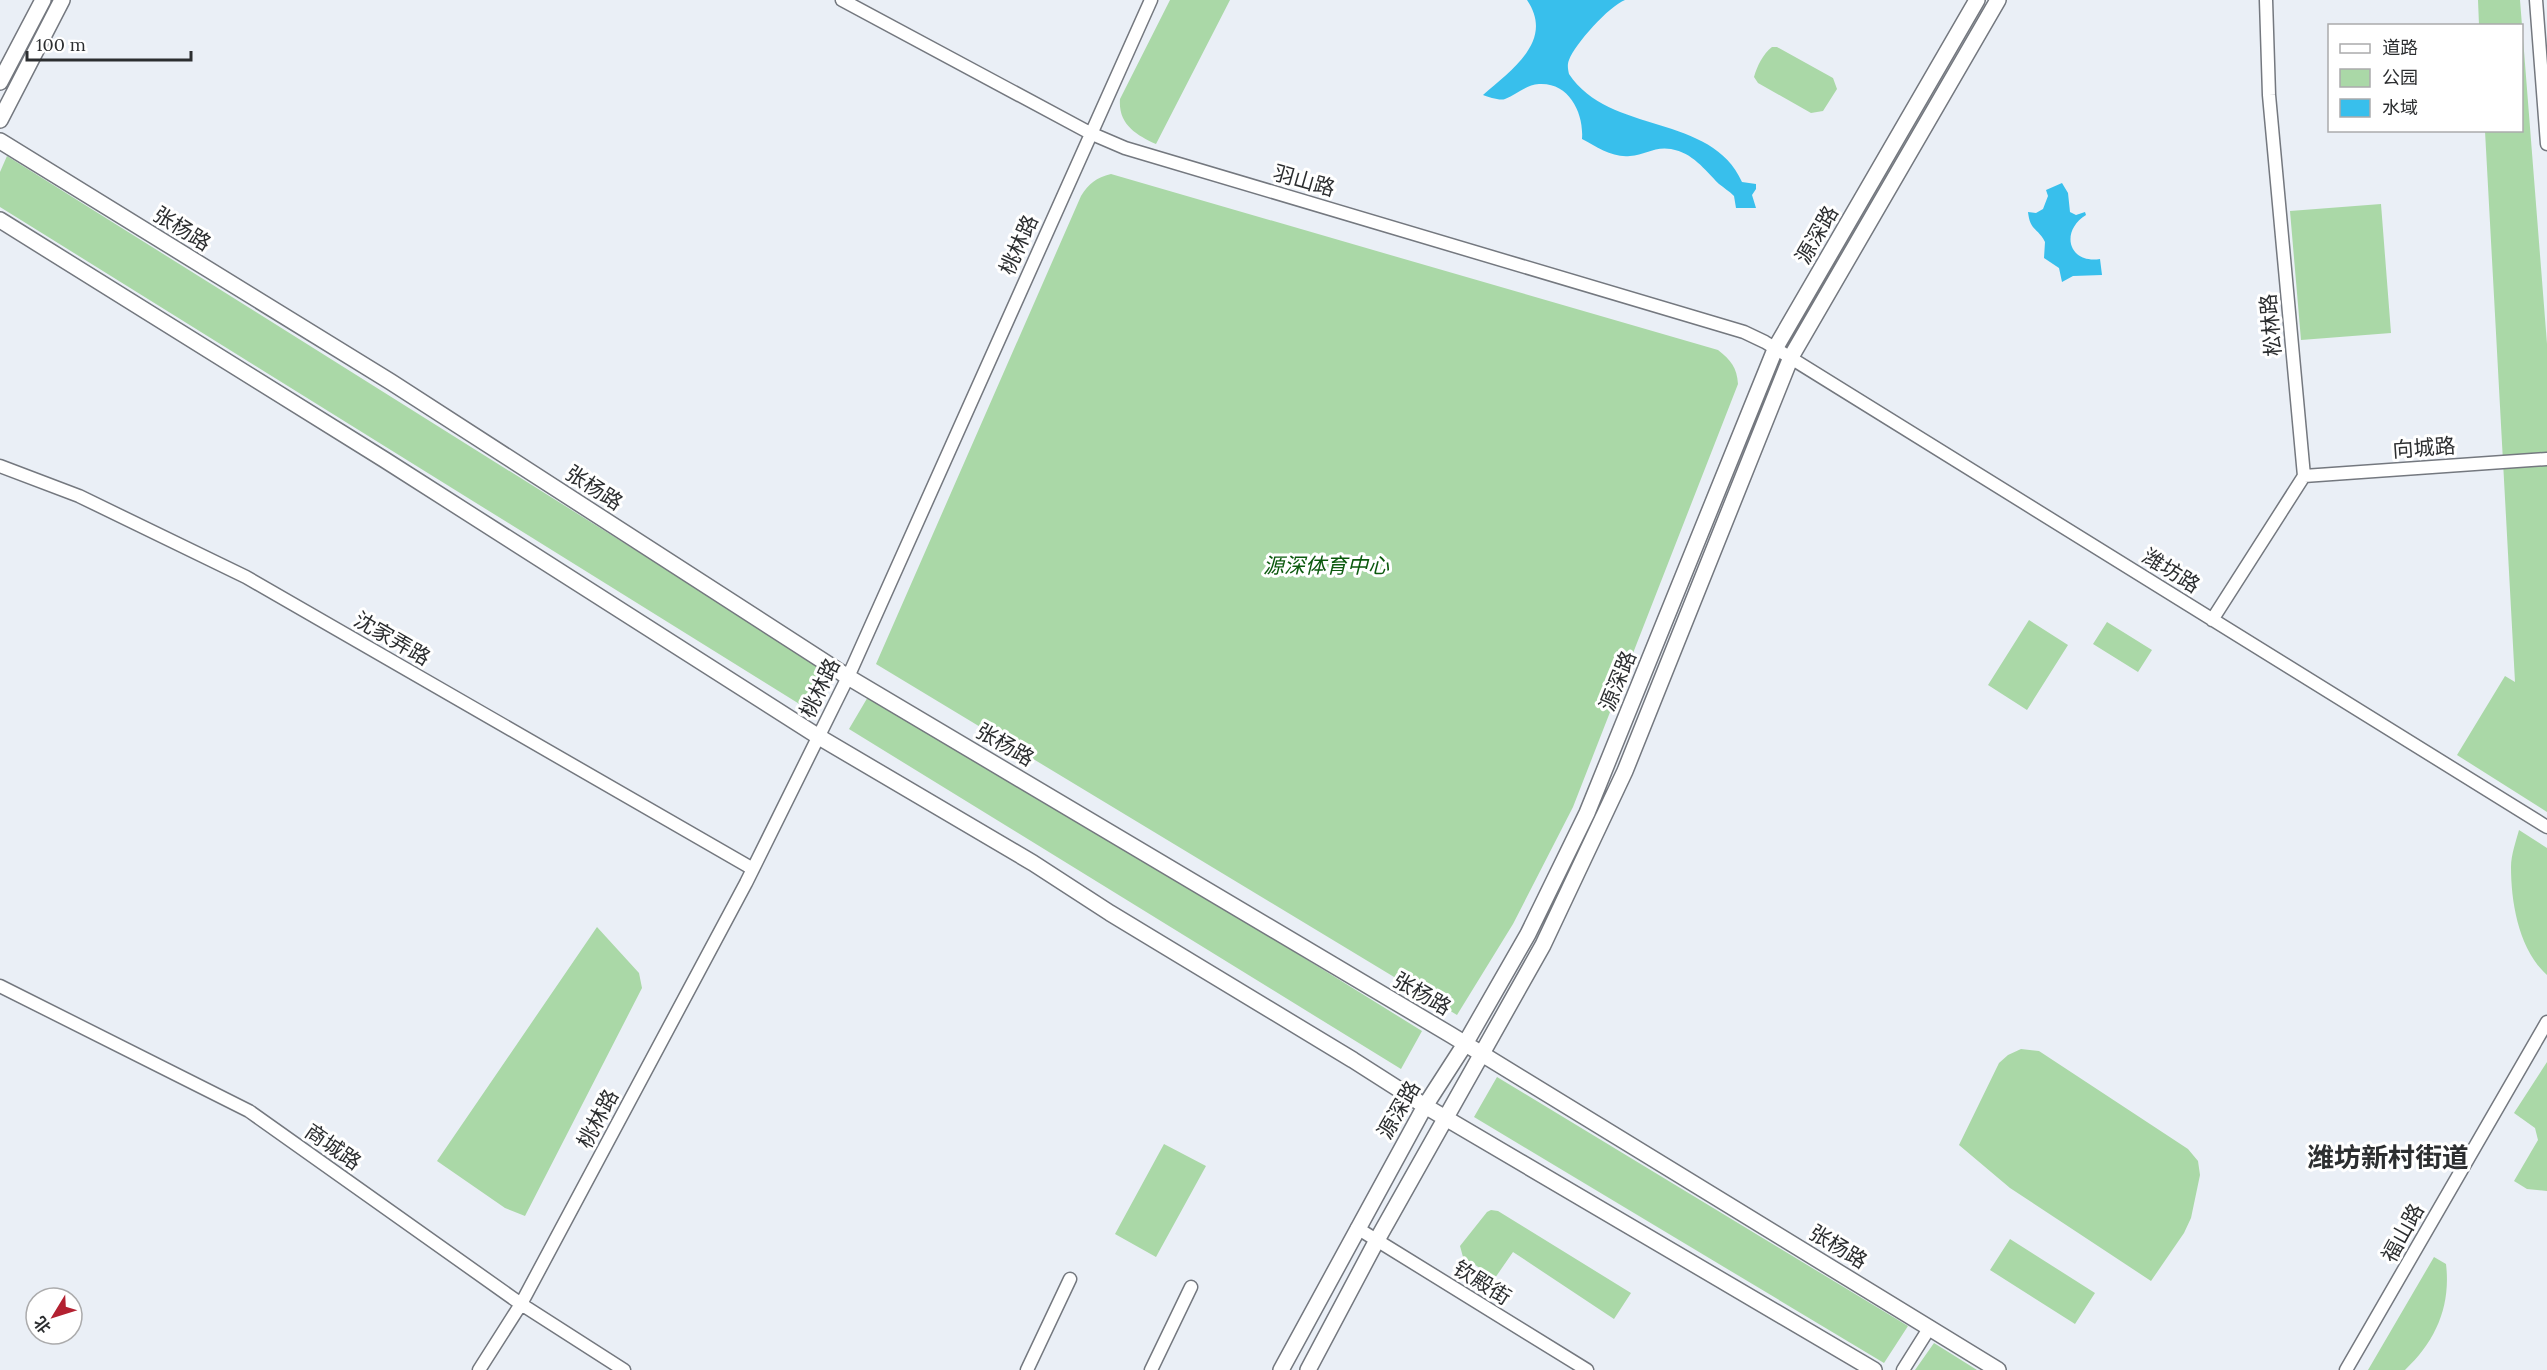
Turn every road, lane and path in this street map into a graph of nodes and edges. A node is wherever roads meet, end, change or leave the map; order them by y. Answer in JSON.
{"nodes":[{"id":1,"x":43,"y":0,"type":"edge"},
{"id":2,"x":62,"y":0,"type":"edge"},
{"id":3,"x":842,"y":0,"type":"edge"},
{"id":4,"x":1150,"y":0,"type":"edge"},
{"id":5,"x":1977,"y":0,"type":"edge"},
{"id":6,"x":1998,"y":0,"type":"edge"},
{"id":7,"x":2266,"y":0,"type":"edge"},
{"id":8,"x":2536,"y":0,"type":"edge"},
{"id":9,"x":0,"y":82,"type":"edge"},
{"id":10,"x":0,"y":120,"type":"edge"},
{"id":11,"x":1090,"y":133,"type":"junction"},
{"id":12,"x":0,"y":141,"type":"edge"},
{"id":13,"x":2547,"y":144,"type":"edge"},
{"id":14,"x":0,"y":220,"type":"edge"},
{"id":15,"x":1776,"y":347,"type":"junction"},
{"id":16,"x":1791,"y":357,"type":"junction"},
{"id":17,"x":2547,"y":459,"type":"edge"},
{"id":18,"x":0,"y":466,"type":"edge"},
{"id":19,"x":2304,"y":476,"type":"junction"},
{"id":20,"x":2212,"y":620,"type":"junction"},
{"id":21,"x":848,"y":677,"type":"junction"},
{"id":22,"x":819,"y":736,"type":"junction"},
{"id":23,"x":2547,"y":827,"type":"edge"},
{"id":24,"x":753,"y":869,"type":"junction"},
{"id":25,"x":0,"y":986,"type":"edge"},
{"id":26,"x":2547,"y":1022,"type":"edge"},
{"id":27,"x":1465,"y":1044,"type":"junction"},
{"id":28,"x":1481,"y":1055,"type":"junction"},
{"id":29,"x":1425,"y":1106,"type":"junction"},
{"id":30,"x":1445,"y":1118,"type":"junction"},
{"id":31,"x":1357,"y":1228,"type":"junction"},
{"id":32,"x":1377,"y":1240,"type":"junction"},
{"id":33,"x":1070,"y":1279,"type":"dead end"},
{"id":34,"x":1191,"y":1287,"type":"dead end"},
{"id":35,"x":521,"y":1304,"type":"junction"},
{"id":36,"x":1930,"y":1327,"type":"junction"},
{"id":37,"x":479,"y":1370,"type":"edge"},
{"id":38,"x":624,"y":1370,"type":"edge"},
{"id":39,"x":1027,"y":1370,"type":"edge"},
{"id":40,"x":1150,"y":1370,"type":"edge"},
{"id":41,"x":1281,"y":1370,"type":"edge"},
{"id":42,"x":1308,"y":1370,"type":"edge"},
{"id":43,"x":1587,"y":1370,"type":"edge"},
{"id":44,"x":1874,"y":1370,"type":"edge"},
{"id":45,"x":1903,"y":1370,"type":"edge"},
{"id":46,"x":1998,"y":1370,"type":"edge"},
{"id":47,"x":2346,"y":1370,"type":"edge"}],
"edges":[{"from":1,"to":9,"type":"main road"},
{"from":2,"to":10,"type":"main road"},
{"from":3,"to":11,"type":"street","name":"羽山路"},
{"from":4,"to":11,"type":"street","name":"桃林路"},
{"from":5,"to":15,"type":"main road","name":"源深路"},
{"from":6,"to":16,"type":"main road","name":"源深路"},
{"from":7,"to":19,"type":"street","name":"松林路"},
{"from":8,"to":13,"type":"street"},
{"from":11,"to":15,"type":"street","name":"羽山路"},
{"from":11,"to":21,"type":"street","name":"桃林路"},
{"from":12,"to":21,"type":"main road","name":"张杨路"},
{"from":14,"to":22,"type":"main road"},
{"from":15,"to":16,"type":"street","name":"潍坊路"},
{"from":15,"to":27,"type":"main road","name":"源深路"},
{"from":16,"to":20,"type":"street","name":"潍坊路"},
{"from":16,"to":28,"type":"main road","name":"源深路"},
{"from":17,"to":19,"type":"street","name":"向城路"},
{"from":18,"to":24,"type":"street","name":"沈家弄路"},
{"from":19,"to":20,"type":"street"},
{"from":20,"to":23,"type":"street","name":"潍坊路"},
{"from":21,"to":22,"type":"street","name":"桃林路"},
{"from":21,"to":27,"type":"main road","name":"张杨路"},
{"from":22,"to":24,"type":"street","name":"桃林路"},
{"from":22,"to":29,"type":"main road"},
{"from":24,"to":35,"type":"street","name":"桃林路"},
{"from":25,"to":35,"type":"street","name":"商城路"},
{"from":26,"to":47,"type":"street","name":"福山路"},
{"from":27,"to":28,"type":"main road","name":"张杨路"},
{"from":27,"to":29,"type":"main road","name":"源深路"},
{"from":28,"to":30,"type":"main road","name":"源深路"},
{"from":28,"to":36,"type":"main road","name":"张杨路"},
{"from":29,"to":30,"type":"main road"},
{"from":29,"to":31,"type":"main road","name":"源深路"},
{"from":30,"to":32,"type":"main road","name":"源深路"},
{"from":30,"to":44,"type":"main road"},
{"from":31,"to":32,"type":"street","name":"钦殿街"},
{"from":31,"to":41,"type":"main road","name":"源深路"},
{"from":32,"to":42,"type":"main road","name":"源深路"},
{"from":32,"to":43,"type":"street","name":"钦殿街"},
{"from":33,"to":39,"type":"street"},
{"from":34,"to":40,"type":"street"},
{"from":35,"to":37,"type":"street","name":"桃林路"},
{"from":35,"to":38,"type":"street","name":"商城路"},
{"from":36,"to":45,"type":"street"},
{"from":36,"to":46,"type":"main road","name":"张杨路"}]}
